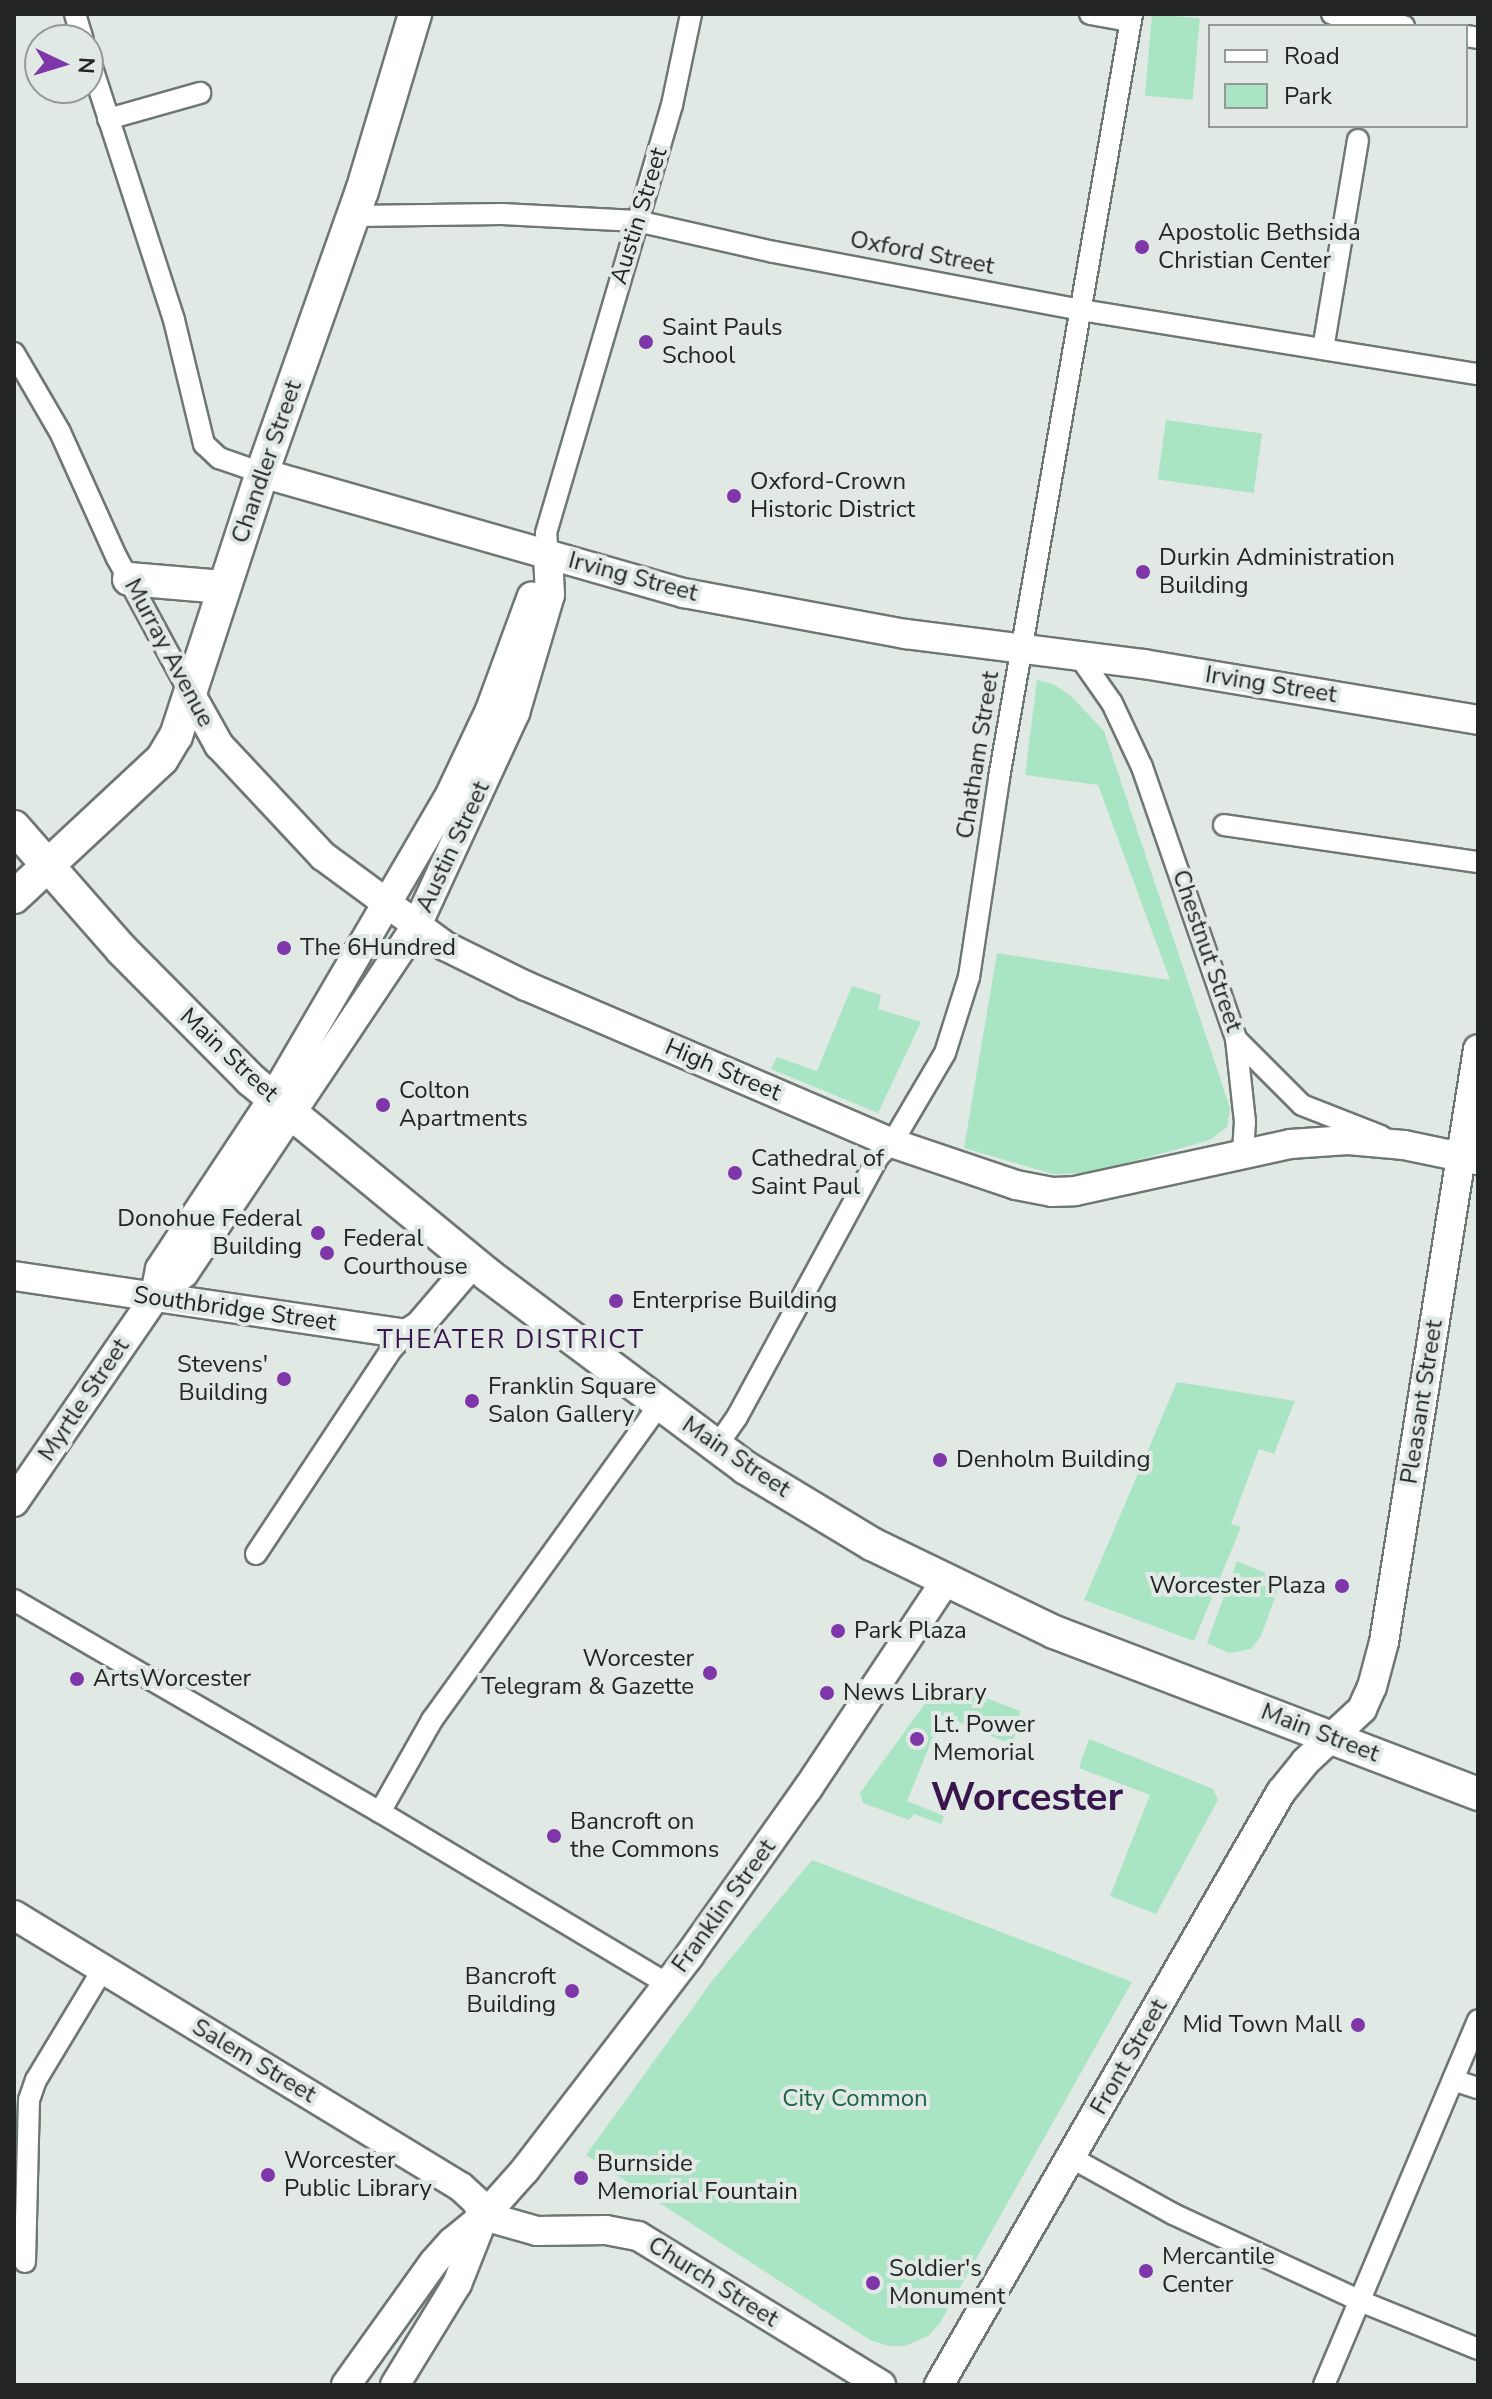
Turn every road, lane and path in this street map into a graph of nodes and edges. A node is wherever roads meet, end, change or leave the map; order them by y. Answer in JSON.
{"nodes":[{"id":1,"x":415,"y":14,"type":"edge"},
{"id":2,"x":691,"y":14,"type":"edge"},
{"id":3,"x":1090,"y":14,"type":"edge"},
{"id":4,"x":1332,"y":14,"type":"edge"},
{"id":5,"x":1131,"y":18,"type":"edge"},
{"id":6,"x":1380,"y":18,"type":"edge"},
{"id":7,"x":200,"y":93,"type":"dead end"},
{"id":8,"x":103,"y":104,"type":"edge"},
{"id":9,"x":108,"y":119,"type":"junction"},
{"id":10,"x":1358,"y":140,"type":"dead end"},
{"id":11,"x":354,"y":216,"type":"junction"},
{"id":12,"x":637,"y":221,"type":"junction"},
{"id":13,"x":1081,"y":310,"type":"junction"},
{"id":14,"x":1323,"y":349,"type":"junction"},
{"id":15,"x":14,"y":353,"type":"edge"},
{"id":16,"x":1478,"y":374,"type":"edge"},
{"id":17,"x":262,"y":473,"type":"junction"},
{"id":18,"x":548,"y":555,"type":"junction"},
{"id":19,"x":129,"y":579,"type":"junction"},
{"id":20,"x":223,"y":587,"type":"junction"},
{"id":21,"x":1022,"y":648,"type":"junction"},
{"id":22,"x":1079,"y":656,"type":"junction"},
{"id":23,"x":190,"y":693,"type":"junction"},
{"id":24,"x":1478,"y":720,"type":"edge"},
{"id":25,"x":1224,"y":825,"type":"dead end"},
{"id":26,"x":14,"y":827,"type":"edge"},
{"id":27,"x":1478,"y":862,"type":"edge"},
{"id":28,"x":49,"y":867,"type":"junction"},
{"id":29,"x":14,"y":897,"type":"edge"},
{"id":30,"x":388,"y":904,"type":"junction"},
{"id":31,"x":417,"y":925,"type":"junction"},
{"id":32,"x":1236,"y":1039,"type":"junction"},
{"id":33,"x":1478,"y":1049,"type":"edge"},
{"id":34,"x":282,"y":1105,"type":"junction"},
{"id":35,"x":892,"y":1143,"type":"junction"},
{"id":36,"x":1404,"y":1145,"type":"junction"},
{"id":37,"x":1243,"y":1153,"type":"junction"},
{"id":38,"x":1469,"y":1159,"type":"edge"},
{"id":39,"x":473,"y":1263,"type":"junction"},
{"id":40,"x":14,"y":1276,"type":"edge"},
{"id":41,"x":154,"y":1298,"type":"junction"},
{"id":42,"x":406,"y":1334,"type":"junction"},
{"id":43,"x":659,"y":1405,"type":"junction"},
{"id":44,"x":716,"y":1447,"type":"junction"},
{"id":45,"x":14,"y":1502,"type":"edge"},
{"id":46,"x":256,"y":1554,"type":"dead end"},
{"id":47,"x":945,"y":1582,"type":"junction"},
{"id":48,"x":14,"y":1600,"type":"edge"},
{"id":49,"x":1331,"y":1738,"type":"junction"},
{"id":50,"x":1478,"y":1794,"type":"edge"},
{"id":51,"x":380,"y":1812,"type":"junction"},
{"id":52,"x":14,"y":1915,"type":"edge"},
{"id":53,"x":103,"y":1969,"type":"junction"},
{"id":54,"x":667,"y":1984,"type":"junction"},
{"id":55,"x":1478,"y":2020,"type":"edge"},
{"id":56,"x":1453,"y":2080,"type":"junction"},
{"id":57,"x":1478,"y":2088,"type":"edge"},
{"id":58,"x":1072,"y":2158,"type":"junction"},
{"id":59,"x":484,"y":2216,"type":"junction"},
{"id":60,"x":25,"y":2262,"type":"dead end"},
{"id":61,"x":1360,"y":2301,"type":"junction"},
{"id":62,"x":1478,"y":2349,"type":"edge"},
{"id":63,"x":346,"y":2385,"type":"edge"},
{"id":64,"x":395,"y":2385,"type":"edge"},
{"id":65,"x":881,"y":2385,"type":"edge"},
{"id":66,"x":939,"y":2385,"type":"edge"},
{"id":67,"x":1324,"y":2385,"type":"edge"}],
"edges":[{"from":1,"to":11,"type":"main road","name":"Chandler Street"},
{"from":2,"to":12,"type":"street","name":"Austin Street"},
{"from":3,"to":5,"type":"street"},
{"from":4,"to":6,"type":"street"},
{"from":5,"to":13,"type":"street","name":"Chatham Street"},
{"from":7,"to":9,"type":"street"},
{"from":8,"to":9,"type":"street","name":"Irving Street"},
{"from":9,"to":17,"type":"street","name":"Irving Street"},
{"from":10,"to":14,"type":"street"},
{"from":11,"to":12,"type":"street","name":"Oxford Street"},
{"from":11,"to":17,"type":"main road","name":"Chandler Street"},
{"from":12,"to":13,"type":"street","name":"Oxford Street"},
{"from":12,"to":18,"type":"street","name":"Austin Street"},
{"from":13,"to":14,"type":"street","name":"Oxford Street"},
{"from":13,"to":21,"type":"street","name":"Chatham Street"},
{"from":14,"to":16,"type":"street","name":"Oxford Street"},
{"from":15,"to":19,"type":"street","name":"Murray Avenue"},
{"from":17,"to":18,"type":"main road","name":"Irving Street"},
{"from":17,"to":20,"type":"main road","name":"Chandler Street"},
{"from":18,"to":21,"type":"main road","name":"Irving Street"},
{"from":18,"to":30,"type":"main road","name":"Austin Street"},
{"from":18,"to":31,"type":"main road","name":"Austin Street"},
{"from":19,"to":20,"type":"main road"},
{"from":19,"to":23,"type":"street","name":"Murray Avenue"},
{"from":20,"to":23,"type":"main road","name":"Chandler Street"},
{"from":21,"to":22,"type":"main road","name":"Irving Street"},
{"from":21,"to":35,"type":"street","name":"Chatham Street"},
{"from":22,"to":24,"type":"main road","name":"Irving Street"},
{"from":22,"to":32,"type":"street","name":"Chestnut Street"},
{"from":23,"to":28,"type":"main road","name":"Chandler Street"},
{"from":23,"to":30,"type":"main road","name":"Murray Avenue"},
{"from":25,"to":27,"type":"street"},
{"from":26,"to":28,"type":"main road","name":"Main Street"},
{"from":28,"to":29,"type":"main road","name":"Chandler Street"},
{"from":28,"to":34,"type":"main road","name":"Main Street"},
{"from":30,"to":31,"type":"main road","name":"High Street"},
{"from":30,"to":34,"type":"main road","name":"Austin Street"},
{"from":31,"to":34,"type":"main road","name":"Austin Street"},
{"from":31,"to":35,"type":"main road","name":"High Street"},
{"from":32,"to":36,"type":"street","name":"Chestnut Street"},
{"from":32,"to":37,"type":"street"},
{"from":33,"to":38,"type":"main road","name":"Pleasant Street"},
{"from":34,"to":39,"type":"main road","name":"Main Street"},
{"from":34,"to":41,"type":"main road","name":"Myrtle Street"},
{"from":35,"to":37,"type":"main road","name":"High Street"},
{"from":35,"to":44,"type":"street","name":"Chatham Street"},
{"from":36,"to":37,"type":"main road","name":"High Street"},
{"from":36,"to":38,"type":"main road","name":"Chestnut Street"},
{"from":38,"to":49,"type":"main road","name":"Pleasant Street"},
{"from":39,"to":42,"type":"main road"},
{"from":39,"to":43,"type":"main road","name":"Main Street"},
{"from":40,"to":41,"type":"main road","name":"Southbridge Street"},
{"from":41,"to":42,"type":"main road","name":"Southbridge Street"},
{"from":41,"to":45,"type":"main road","name":"Myrtle Street"},
{"from":42,"to":46,"type":"street"},
{"from":43,"to":44,"type":"main road","name":"Main Street"},
{"from":43,"to":51,"type":"street"},
{"from":44,"to":47,"type":"main road","name":"Main Street"},
{"from":47,"to":49,"type":"main road","name":"Main Street"},
{"from":47,"to":54,"type":"main road","name":"Franklin Street"},
{"from":48,"to":51,"type":"street"},
{"from":49,"to":50,"type":"main road","name":"Main Street"},
{"from":49,"to":58,"type":"main road","name":"Front Street"},
{"from":51,"to":54,"type":"street"},
{"from":52,"to":53,"type":"main road","name":"Salem Street"},
{"from":53,"to":59,"type":"main road","name":"Salem Street"},
{"from":53,"to":60,"type":"street"},
{"from":54,"to":59,"type":"main road","name":"Franklin Street"},
{"from":55,"to":56,"type":"street"},
{"from":56,"to":57,"type":"street"},
{"from":56,"to":61,"type":"street"},
{"from":58,"to":61,"type":"street"},
{"from":58,"to":66,"type":"main road","name":"Front Street"},
{"from":59,"to":63,"type":"main road","name":"Franklin Street"},
{"from":59,"to":64,"type":"main road","name":"Franklin Street"},
{"from":59,"to":65,"type":"main road","name":"Church Street"},
{"from":61,"to":62,"type":"street"},
{"from":61,"to":67,"type":"street"}]}
